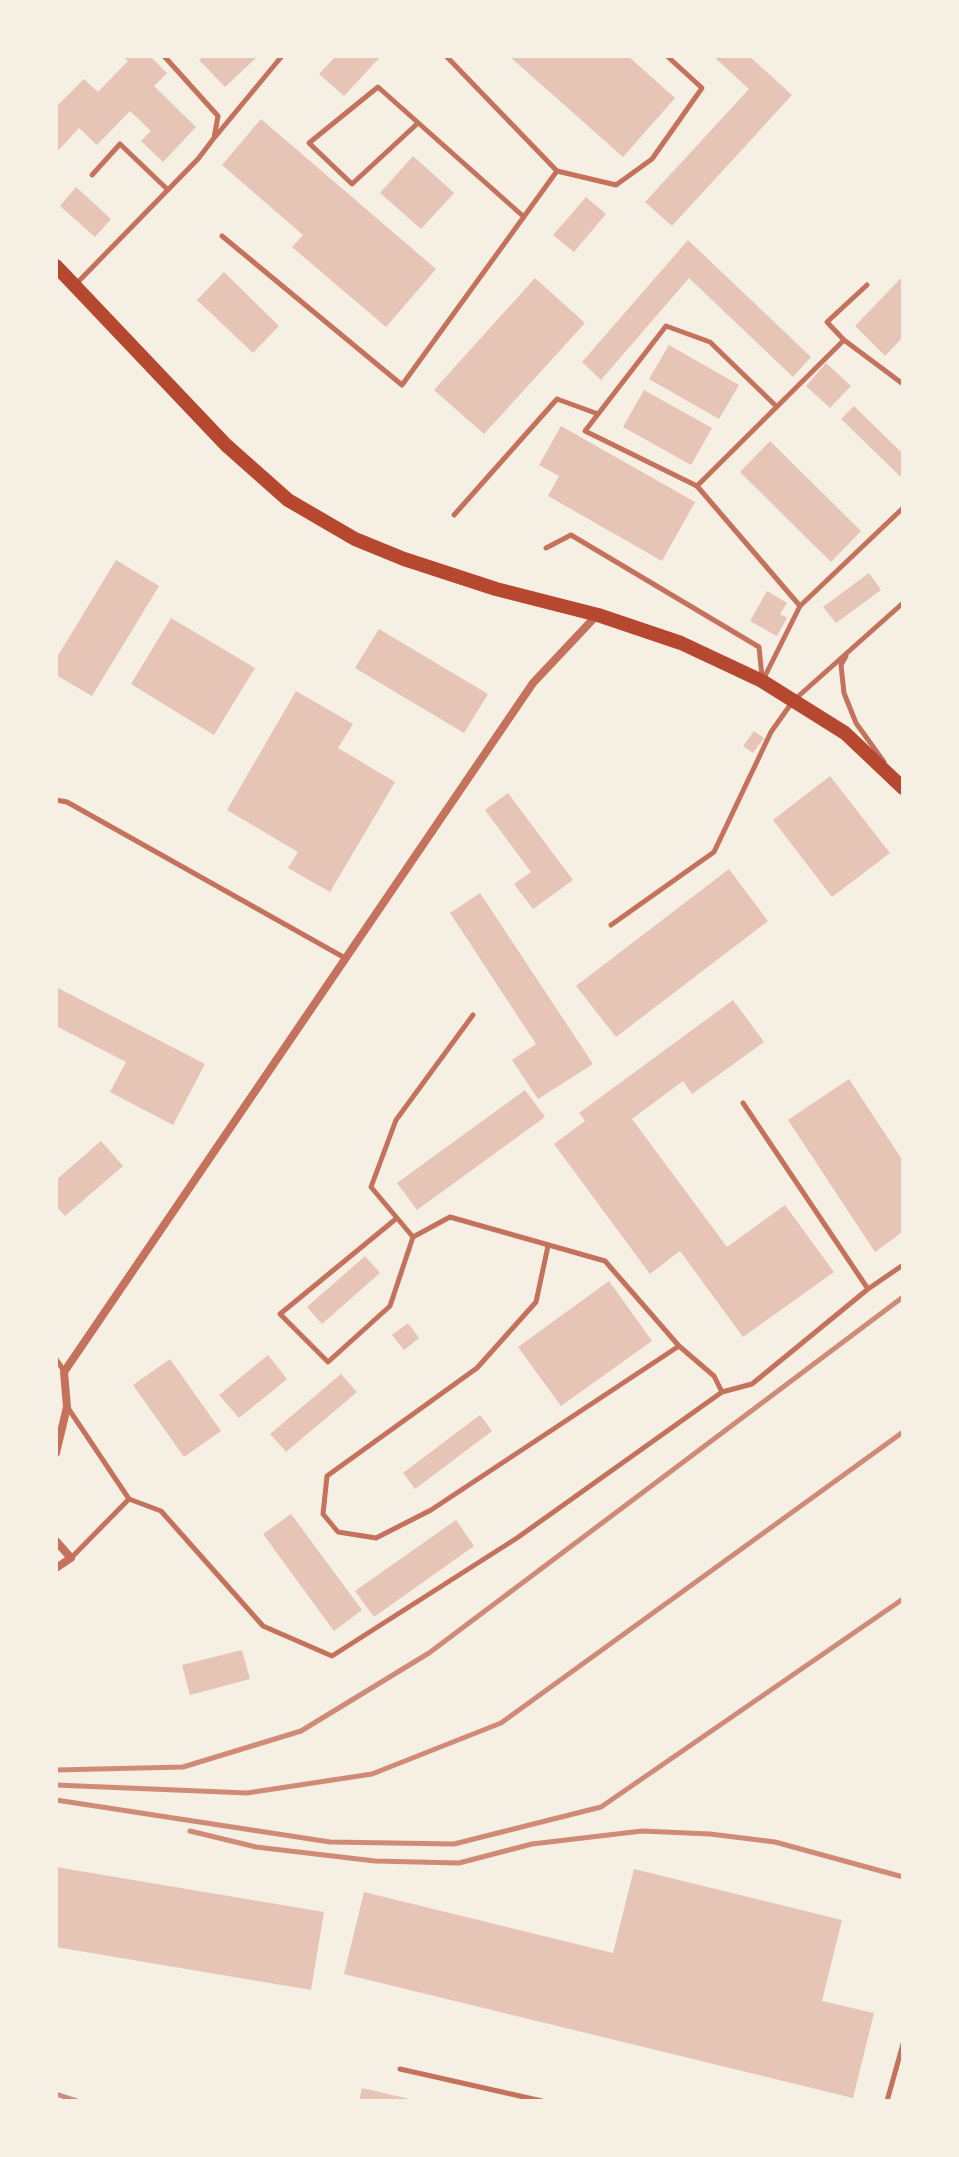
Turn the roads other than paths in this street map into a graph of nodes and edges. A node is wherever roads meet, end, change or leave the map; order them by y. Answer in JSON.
{"nodes":[{"id":1,"x":164,"y":56,"type":"edge"},
{"id":2,"x":282,"y":56,"type":"edge"},
{"id":3,"x":446,"y":56,"type":"edge"},
{"id":4,"x":667,"y":56,"type":"edge"},
{"id":5,"x":418,"y":123,"type":"junction"},
{"id":6,"x":214,"y":138,"type":"junction"},
{"id":7,"x":557,"y":171,"type":"junction"},
{"id":8,"x":92,"y":175,"type":"dead end"},
{"id":9,"x":168,"y":190,"type":"junction"},
{"id":10,"x":524,"y":217,"type":"junction"},
{"id":11,"x":222,"y":236,"type":"dead end"},
{"id":12,"x":56,"y":266,"type":"edge"},
{"id":13,"x":75,"y":285,"type":"junction"},
{"id":14,"x":867,"y":285,"type":"dead end"},
{"id":15,"x":844,"y":340,"type":"junction"},
{"id":16,"x":903,"y":384,"type":"edge"},
{"id":17,"x":775,"y":405,"type":"junction"},
{"id":18,"x":598,"y":414,"type":"junction"},
{"id":19,"x":697,"y":486,"type":"junction"},
{"id":20,"x":903,"y":508,"type":"edge"},
{"id":21,"x":454,"y":515,"type":"dead end"},
{"id":22,"x":546,"y":548,"type":"dead end"},
{"id":23,"x":903,"y":604,"type":"edge"},
{"id":24,"x":800,"y":606,"type":"junction"},
{"id":25,"x":598,"y":615,"type":"junction"},
{"id":26,"x":848,"y":652,"type":"junction"},
{"id":27,"x":762,"y":681,"type":"junction"},
{"id":28,"x":793,"y":701,"type":"junction"},
{"id":29,"x":902,"y":786,"type":"edge"},
{"id":30,"x":56,"y":800,"type":"edge"},
{"id":31,"x":611,"y":925,"type":"dead end"},
{"id":32,"x":346,"y":958,"type":"junction"},
{"id":33,"x":473,"y":1015,"type":"dead end"},
{"id":34,"x":743,"y":1103,"type":"dead end"},
{"id":35,"x":397,"y":1218,"type":"junction"},
{"id":36,"x":413,"y":1237,"type":"junction"},
{"id":37,"x":548,"y":1246,"type":"junction"},
{"id":38,"x":903,"y":1265,"type":"edge"},
{"id":39,"x":868,"y":1289,"type":"junction"},
{"id":40,"x":679,"y":1346,"type":"junction"},
{"id":41,"x":56,"y":1359,"type":"edge"},
{"id":42,"x":64,"y":1372,"type":"junction"},
{"id":43,"x":722,"y":1392,"type":"junction"},
{"id":44,"x":67,"y":1407,"type":"junction"},
{"id":45,"x":56,"y":1453,"type":"edge"},
{"id":46,"x":129,"y":1499,"type":"junction"},
{"id":47,"x":56,"y":1541,"type":"edge"},
{"id":48,"x":71,"y":1558,"type":"junction"},
{"id":49,"x":56,"y":1568,"type":"edge"},
{"id":50,"x":903,"y":2044,"type":"edge"},
{"id":51,"x":400,"y":2069,"type":"dead end"},
{"id":52,"x":542,"y":2101,"type":"edge"},
{"id":53,"x":887,"y":2101,"type":"edge"}],
"edges":[{"from":1,"to":6,"type":"lane"},
{"from":2,"to":6,"type":"lane"},
{"from":3,"to":7,"type":"lane"},
{"from":4,"to":7,"type":"lane"},
{"from":5,"to":5,"type":"lane"},
{"from":5,"to":10,"type":"lane"},
{"from":6,"to":9,"type":"lane"},
{"from":7,"to":10,"type":"lane"},
{"from":8,"to":9,"type":"lane"},
{"from":9,"to":13,"type":"lane"},
{"from":10,"to":11,"type":"lane"},
{"from":12,"to":13,"type":"main road"},
{"from":13,"to":25,"type":"main road"},
{"from":14,"to":15,"type":"lane"},
{"from":15,"to":16,"type":"lane"},
{"from":15,"to":17,"type":"lane"},
{"from":17,"to":18,"type":"lane"},
{"from":17,"to":19,"type":"lane"},
{"from":18,"to":19,"type":"lane"},
{"from":18,"to":21,"type":"lane"},
{"from":19,"to":24,"type":"lane"},
{"from":20,"to":24,"type":"lane"},
{"from":22,"to":27,"type":"lane"},
{"from":23,"to":26,"type":"lane"},
{"from":24,"to":27,"type":"lane"},
{"from":25,"to":27,"type":"main road"},
{"from":25,"to":32,"type":"street"},
{"from":26,"to":28,"type":"lane"},
{"from":26,"to":29,"type":"lane"},
{"from":27,"to":28,"type":"main road"},
{"from":28,"to":29,"type":"main road"},
{"from":28,"to":31,"type":"lane"},
{"from":30,"to":32,"type":"lane"},
{"from":32,"to":42,"type":"street"},
{"from":33,"to":35,"type":"lane"},
{"from":34,"to":39,"type":"lane"},
{"from":35,"to":36,"type":"lane"},
{"from":35,"to":36,"type":"lane"},
{"from":36,"to":37,"type":"lane"},
{"from":37,"to":40,"type":"lane"},
{"from":37,"to":40,"type":"lane"},
{"from":38,"to":39,"type":"lane"},
{"from":39,"to":43,"type":"lane"},
{"from":40,"to":43,"type":"lane"},
{"from":41,"to":42,"type":"lane"},
{"from":42,"to":44,"type":"street"},
{"from":43,"to":46,"type":"lane"},
{"from":44,"to":45,"type":"street"},
{"from":44,"to":46,"type":"lane"},
{"from":46,"to":48,"type":"lane"},
{"from":47,"to":48,"type":"street"},
{"from":48,"to":49,"type":"street"},
{"from":50,"to":53,"type":"lane"},
{"from":51,"to":52,"type":"lane"}]}
